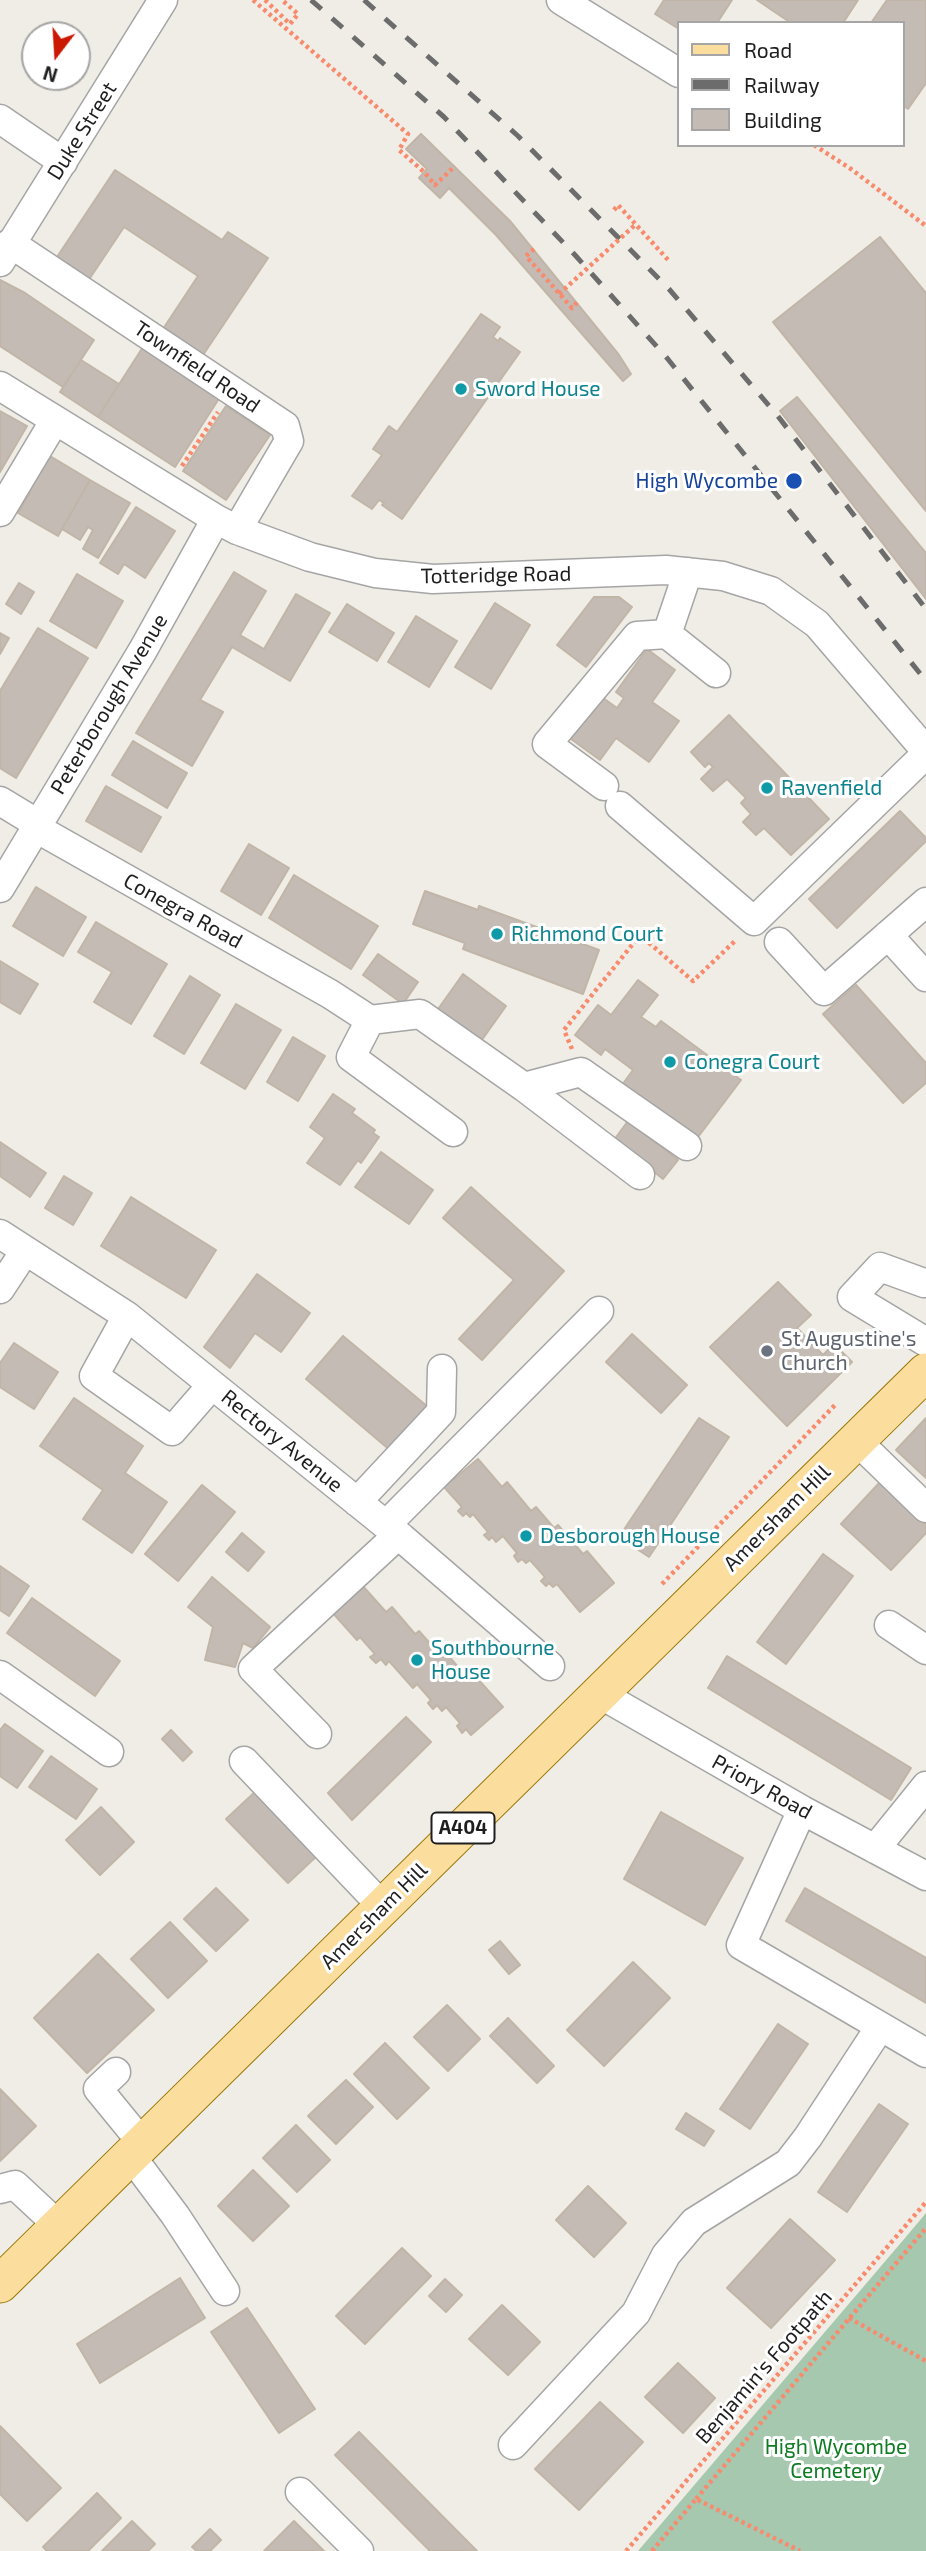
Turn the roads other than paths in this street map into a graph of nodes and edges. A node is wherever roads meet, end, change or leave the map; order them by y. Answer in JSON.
{"nodes":[{"id":1,"x":163,"y":0,"type":"edge"},
{"id":2,"x":561,"y":0,"type":"edge"},
{"id":3,"x":678,"y":72,"type":"edge"},
{"id":4,"x":0,"y":119,"type":"edge"},
{"id":5,"x":63,"y":162,"type":"junction"},
{"id":6,"x":5,"y":252,"type":"edge"},
{"id":7,"x":0,"y":386,"type":"edge"},
{"id":8,"x":55,"y":420,"type":"junction"},
{"id":9,"x":0,"y":512,"type":"edge"},
{"id":10,"x":227,"y":524,"type":"junction"},
{"id":11,"x":688,"y":572,"type":"junction"},
{"id":12,"x":667,"y":634,"type":"junction"},
{"id":13,"x":716,"y":673,"type":"dead end"},
{"id":14,"x":926,"y":753,"type":"edge"},
{"id":15,"x":0,"y":801,"type":"edge"},
{"id":16,"x":37,"y":826,"type":"junction"},
{"id":17,"x":0,"y":888,"type":"edge"},
{"id":18,"x":926,"y":902,"type":"edge"},
{"id":19,"x":888,"y":935,"type":"junction"},
{"id":20,"x":779,"y":942,"type":"dead end"},
{"id":21,"x":926,"y":976,"type":"edge"},
{"id":22,"x":370,"y":1020,"type":"junction"},
{"id":23,"x":524,"y":1087,"type":"junction"},
{"id":24,"x":453,"y":1132,"type":"dead end"},
{"id":25,"x":687,"y":1146,"type":"dead end"},
{"id":26,"x":640,"y":1175,"type":"dead end"},
{"id":27,"x":0,"y":1234,"type":"edge"},
{"id":28,"x":25,"y":1251,"type":"junction"},
{"id":29,"x":924,"y":1283,"type":"dead end"},
{"id":30,"x":0,"y":1289,"type":"edge"},
{"id":31,"x":599,"y":1311,"type":"dead end"},
{"id":32,"x":127,"y":1316,"type":"junction"},
{"id":33,"x":926,"y":1342,"type":"edge"},
{"id":34,"x":442,"y":1368,"type":"dead end"},
{"id":35,"x":926,"y":1371,"type":"edge"},
{"id":36,"x":212,"y":1385,"type":"junction"},
{"id":37,"x":856,"y":1440,"type":"junction"},
{"id":38,"x":357,"y":1502,"type":"junction"},
{"id":39,"x":926,"y":1508,"type":"edge"},
{"id":40,"x":392,"y":1530,"type":"junction"},
{"id":41,"x":889,"y":1625,"type":"dead end"},
{"id":42,"x":926,"y":1650,"type":"edge"},
{"id":43,"x":550,"y":1666,"type":"dead end"},
{"id":44,"x":0,"y":1675,"type":"edge"},
{"id":45,"x":600,"y":1694,"type":"junction"},
{"id":46,"x":317,"y":1734,"type":"dead end"},
{"id":47,"x":109,"y":1752,"type":"dead end"},
{"id":48,"x":244,"y":1761,"type":"dead end"},
{"id":49,"x":926,"y":1786,"type":"edge"},
{"id":50,"x":802,"y":1810,"type":"junction"},
{"id":51,"x":875,"y":1849,"type":"junction"},
{"id":52,"x":926,"y":1876,"type":"edge"},
{"id":53,"x":383,"y":1907,"type":"junction"},
{"id":54,"x":880,"y":2027,"type":"junction"},
{"id":55,"x":926,"y":2053,"type":"edge"},
{"id":56,"x":116,"y":2072,"type":"dead end"},
{"id":57,"x":137,"y":2150,"type":"junction"},
{"id":58,"x":0,"y":2189,"type":"edge"},
{"id":59,"x":59,"y":2226,"type":"junction"},
{"id":60,"x":0,"y":2284,"type":"edge"},
{"id":61,"x":225,"y":2291,"type":"dead end"},
{"id":62,"x":513,"y":2445,"type":"dead end"},
{"id":63,"x":300,"y":2492,"type":"dead end"},
{"id":64,"x":359,"y":2551,"type":"edge"}],
"edges":[{"from":1,"to":5,"type":"street","name":"Duke Street"},
{"from":2,"to":3,"type":"street"},
{"from":4,"to":5,"type":"street"},
{"from":5,"to":6,"type":"street","name":"Duke Street"},
{"from":6,"to":10,"type":"street","name":"Townfield Road"},
{"from":7,"to":8,"type":"street","name":"Totteridge Road"},
{"from":8,"to":9,"type":"street"},
{"from":8,"to":10,"type":"street","name":"Totteridge Road"},
{"from":10,"to":11,"type":"street","name":"Totteridge Road"},
{"from":10,"to":16,"type":"street","name":"Peterborough Avenue"},
{"from":11,"to":12,"type":"street"},
{"from":11,"to":14,"type":"street","name":"Totteridge Road"},
{"from":12,"to":13,"type":"street"},
{"from":12,"to":14,"type":"street"},
{"from":15,"to":16,"type":"street","name":"Conegra Road"},
{"from":16,"to":17,"type":"street","name":"Peterborough Avenue"},
{"from":16,"to":22,"type":"street","name":"Conegra Road"},
{"from":18,"to":19,"type":"street"},
{"from":19,"to":20,"type":"street"},
{"from":19,"to":21,"type":"street"},
{"from":22,"to":23,"type":"street"},
{"from":22,"to":24,"type":"street"},
{"from":23,"to":25,"type":"street"},
{"from":23,"to":26,"type":"street"},
{"from":27,"to":28,"type":"street","name":"Rectory Avenue"},
{"from":28,"to":30,"type":"street"},
{"from":28,"to":32,"type":"street","name":"Rectory Avenue"},
{"from":29,"to":33,"type":"street"},
{"from":31,"to":40,"type":"street"},
{"from":32,"to":36,"type":"street","name":"Rectory Avenue"},
{"from":32,"to":36,"type":"street"},
{"from":34,"to":38,"type":"street"},
{"from":35,"to":37,"type":"main road","name":"Amersham Hill","number":"A404"},
{"from":36,"to":38,"type":"street","name":"Rectory Avenue"},
{"from":37,"to":39,"type":"street"},
{"from":37,"to":45,"type":"main road","name":"Amersham Hill","number":"A404"},
{"from":38,"to":40,"type":"street","name":"Rectory Avenue"},
{"from":40,"to":43,"type":"street","name":"Rectory Avenue"},
{"from":40,"to":46,"type":"street"},
{"from":41,"to":42,"type":"street"},
{"from":44,"to":47,"type":"street"},
{"from":45,"to":50,"type":"street","name":"Priory Road"},
{"from":45,"to":53,"type":"main road","name":"Amersham Hill","number":"A404"},
{"from":48,"to":53,"type":"street"},
{"from":49,"to":51,"type":"street"},
{"from":50,"to":51,"type":"street","name":"Priory Road"},
{"from":50,"to":54,"type":"street"},
{"from":51,"to":52,"type":"street","name":"Priory Road"},
{"from":53,"to":57,"type":"main road","name":"Amersham Hill","number":"A404"},
{"from":54,"to":55,"type":"street"},
{"from":54,"to":62,"type":"street"},
{"from":56,"to":57,"type":"street"},
{"from":57,"to":59,"type":"main road","name":"Amersham Hill","number":"A404"},
{"from":57,"to":61,"type":"street"},
{"from":58,"to":59,"type":"street"},
{"from":59,"to":60,"type":"main road","name":"Amersham Hill","number":"A404"},
{"from":63,"to":64,"type":"street"}]}
